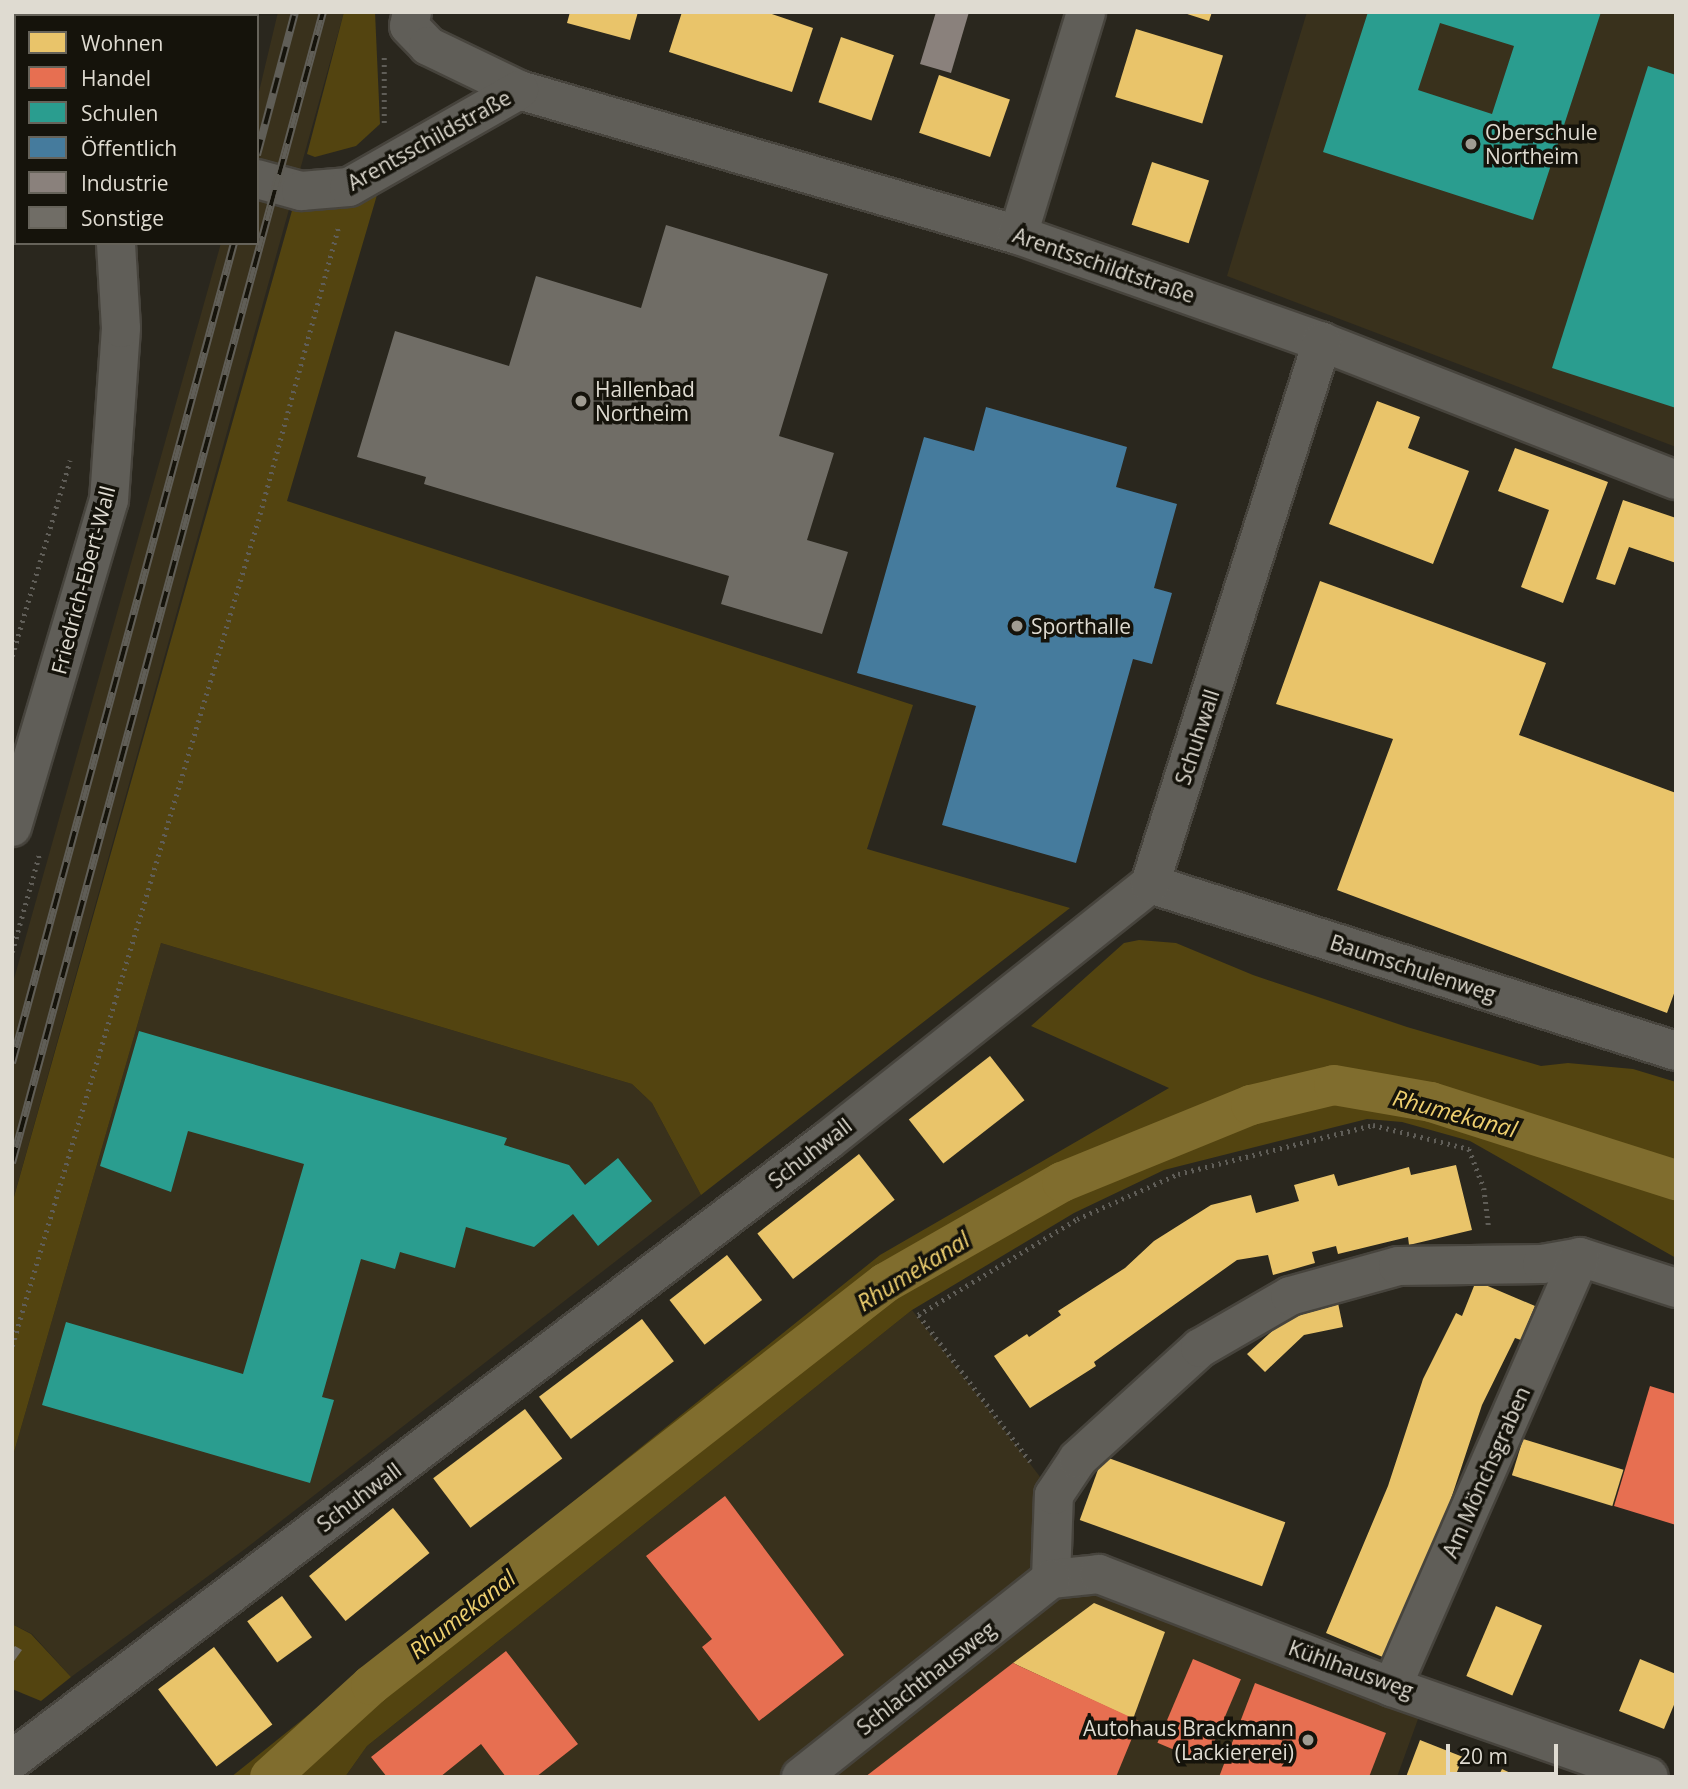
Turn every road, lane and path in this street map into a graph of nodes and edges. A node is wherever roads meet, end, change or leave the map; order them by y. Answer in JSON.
{"nodes":[{"id":1,"x":412,"y":12,"type":"edge"},
{"id":2,"x":1086,"y":12,"type":"edge"},
{"id":3,"x":384,"y":53,"type":"dead end"},
{"id":4,"x":519,"y":90,"type":"junction"},
{"id":5,"x":397,"y":162,"type":"junction"},
{"id":6,"x":259,"y":180,"type":"edge"},
{"id":7,"x":349,"y":187,"type":"junction"},
{"id":8,"x":1018,"y":235,"type":"junction"},
{"id":9,"x":116,"y":245,"type":"edge"},
{"id":10,"x":1322,"y":342,"type":"junction"},
{"id":11,"x":71,"y":455,"type":"dead end"},
{"id":12,"x":1676,"y":480,"type":"edge"},
{"id":13,"x":12,"y":656,"type":"edge"},
{"id":14,"x":12,"y":827,"type":"edge"},
{"id":15,"x":1150,"y":884,"type":"junction"},
{"id":16,"x":1676,"y":1051,"type":"edge"},
{"id":17,"x":1580,"y":1257,"type":"junction"},
{"id":18,"x":1494,"y":1263,"type":"junction"},
{"id":19,"x":1676,"y":1288,"type":"edge"},
{"id":20,"x":12,"y":1346,"type":"edge"},
{"id":21,"x":1054,"y":1495,"type":"junction"},
{"id":22,"x":1051,"y":1579,"type":"junction"},
{"id":23,"x":1392,"y":1687,"type":"junction"},
{"id":24,"x":12,"y":1760,"type":"edge"},
{"id":25,"x":801,"y":1777,"type":"edge"},
{"id":26,"x":1649,"y":1777,"type":"edge"}],
"edges":[{"from":1,"to":4,"type":"street","name":"Arentsschildtstraße"},
{"from":2,"to":8,"type":"street"},
{"from":3,"to":5,"type":"path"},
{"from":4,"to":5,"type":"street","name":"Arentsschildstraße"},
{"from":4,"to":8,"type":"street","name":"Arentsschildtstraße"},
{"from":5,"to":7,"type":"street","name":"Arentsschildstraße"},
{"from":6,"to":7,"type":"street","name":"Arentsschildstraße"},
{"from":7,"to":20,"type":"path"},
{"from":8,"to":10,"type":"street","name":"Arentsschildtstraße"},
{"from":9,"to":14,"type":"street","name":"Friedrich-Ebert-Wall"},
{"from":10,"to":12,"type":"street","name":"Arentsschildtstraße"},
{"from":10,"to":15,"type":"street","name":"Schuhwall"},
{"from":11,"to":13,"type":"path"},
{"from":15,"to":16,"type":"street","name":"Baumschulenweg"},
{"from":15,"to":24,"type":"street","name":"Schuhwall"},
{"from":17,"to":18,"type":"street"},
{"from":17,"to":19,"type":"street"},
{"from":17,"to":23,"type":"street","name":"Am Mönchsgraben"},
{"from":18,"to":21,"type":"street"},
{"from":18,"to":21,"type":"path"},
{"from":21,"to":22,"type":"street"},
{"from":22,"to":23,"type":"street","name":"Kühlhausweg"},
{"from":22,"to":25,"type":"street","name":"Schlachthausweg"},
{"from":23,"to":26,"type":"street","name":"Kühlhausweg"}]}
